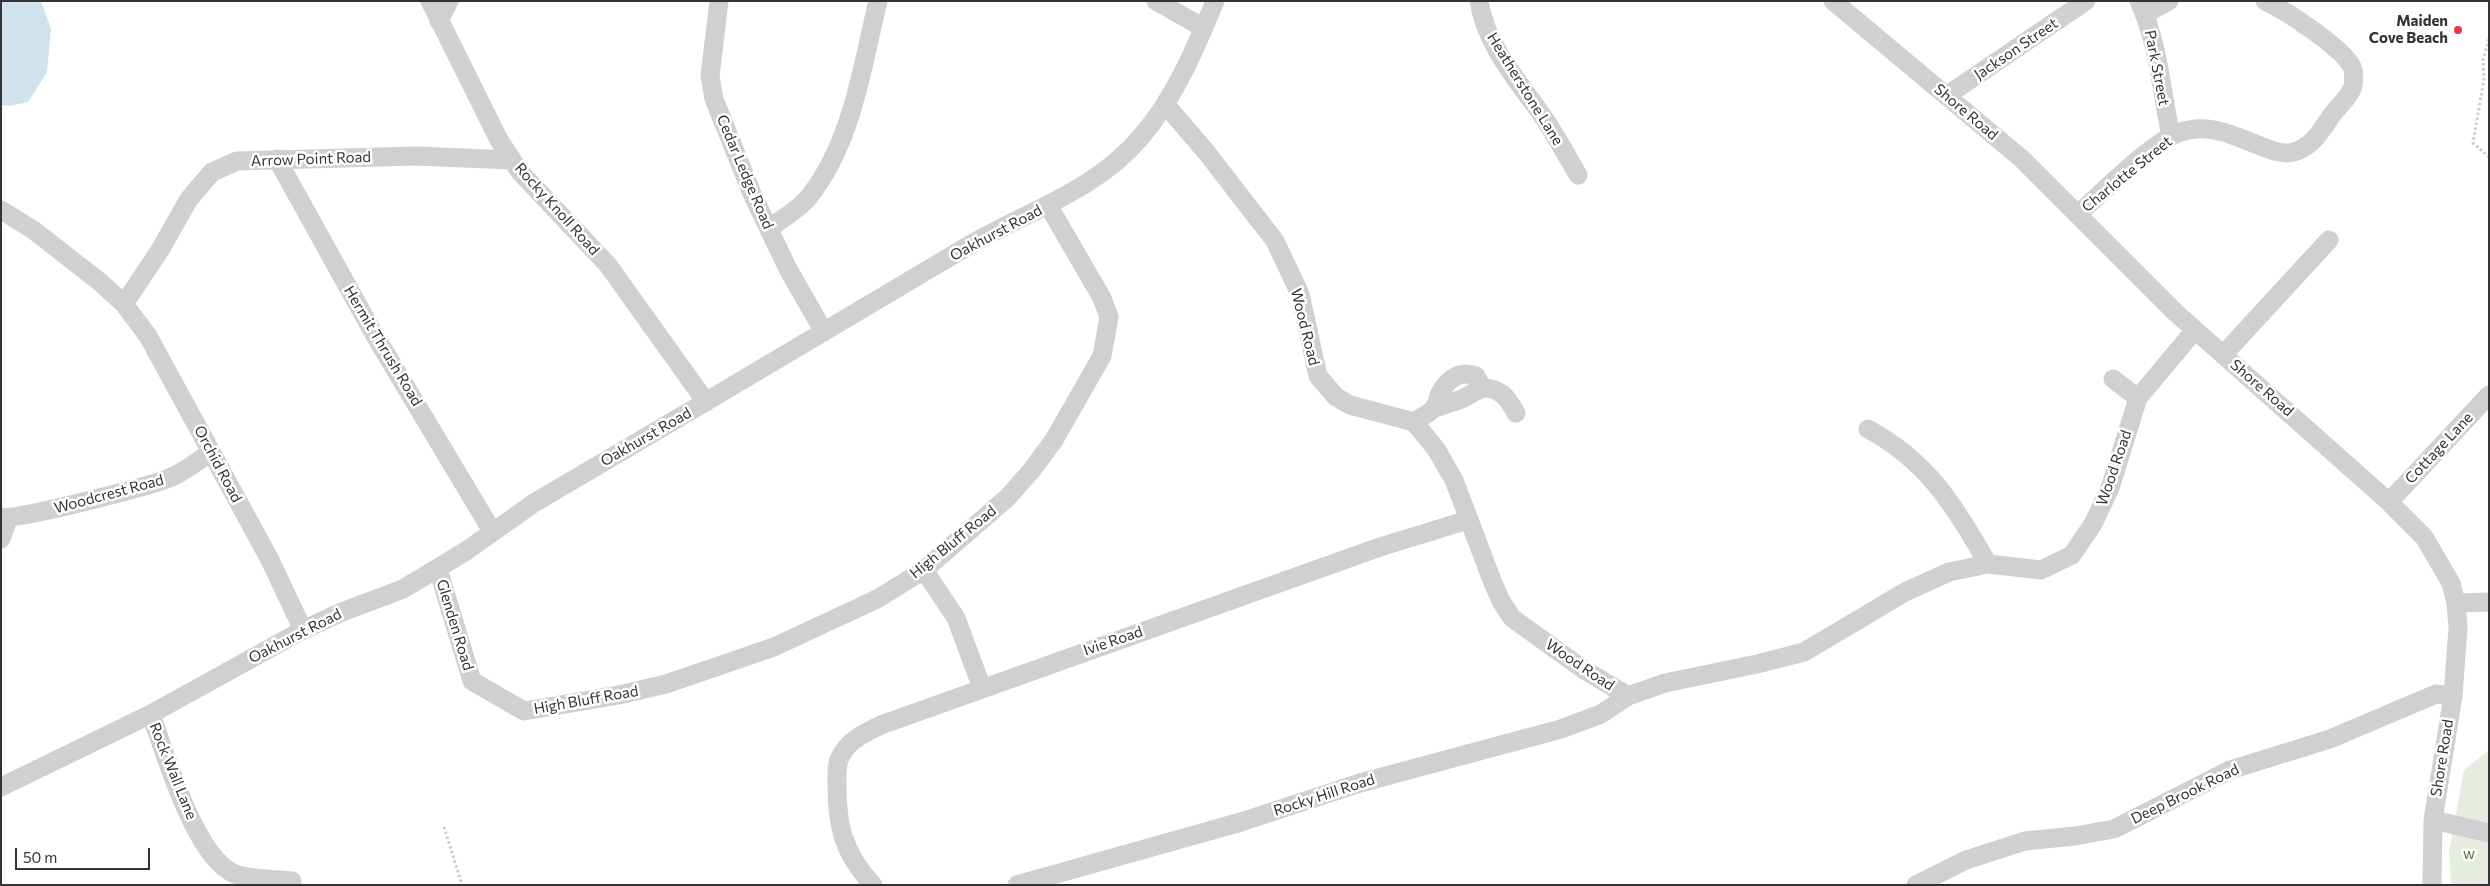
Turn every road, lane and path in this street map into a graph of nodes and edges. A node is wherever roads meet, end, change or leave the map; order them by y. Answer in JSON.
{"nodes":[{"id":1,"x":430,"y":1,"type":"edge"},
{"id":2,"x":449,"y":1,"type":"edge"},
{"id":3,"x":719,"y":1,"type":"edge"},
{"id":4,"x":878,"y":1,"type":"edge"},
{"id":5,"x":1156,"y":1,"type":"edge"},
{"id":6,"x":1215,"y":1,"type":"edge"},
{"id":7,"x":1479,"y":1,"type":"edge"},
{"id":8,"x":1833,"y":1,"type":"edge"},
{"id":9,"x":2086,"y":1,"type":"edge"},
{"id":10,"x":2169,"y":1,"type":"edge"},
{"id":11,"x":2265,"y":1,"type":"edge"},
{"id":12,"x":2142,"y":7,"type":"edge"},
{"id":13,"x":439,"y":21,"type":"junction"},
{"id":14,"x":1204,"y":28,"type":"junction"},
{"id":15,"x":2489,"y":39,"type":"edge"},
{"id":16,"x":1946,"y":96,"type":"junction"},
{"id":17,"x":1165,"y":104,"type":"junction"},
{"id":18,"x":2171,"y":136,"type":"junction"},
{"id":19,"x":2489,"y":157,"type":"edge"},
{"id":20,"x":277,"y":159,"type":"junction"},
{"id":21,"x":512,"y":160,"type":"junction"},
{"id":22,"x":1578,"y":175,"type":"dead end"},
{"id":23,"x":1048,"y":205,"type":"junction"},
{"id":24,"x":1,"y":210,"type":"edge"},
{"id":25,"x":2078,"y":214,"type":"junction"},
{"id":26,"x":769,"y":229,"type":"junction"},
{"id":27,"x":2329,"y":240,"type":"dead end"},
{"id":28,"x":124,"y":304,"type":"junction"},
{"id":29,"x":2195,"y":330,"type":"junction"},
{"id":30,"x":824,"y":332,"type":"junction"},
{"id":31,"x":2223,"y":355,"type":"junction"},
{"id":32,"x":2113,"y":379,"type":"dead end"},
{"id":33,"x":2489,"y":395,"type":"edge"},
{"id":34,"x":2138,"y":398,"type":"junction"},
{"id":35,"x":706,"y":402,"type":"junction"},
{"id":36,"x":1516,"y":413,"type":"dead end"},
{"id":37,"x":1414,"y":422,"type":"junction"},
{"id":38,"x":1868,"y":429,"type":"dead end"},
{"id":39,"x":212,"y":452,"type":"junction"},
{"id":40,"x":2389,"y":502,"type":"junction"},
{"id":41,"x":4,"y":518,"type":"edge"},
{"id":42,"x":1468,"y":520,"type":"junction"},
{"id":43,"x":492,"y":530,"type":"junction"},
{"id":44,"x":1,"y":539,"type":"edge"},
{"id":45,"x":1988,"y":564,"type":"junction"},
{"id":46,"x":438,"y":569,"type":"junction"},
{"id":47,"x":924,"y":570,"type":"junction"},
{"id":48,"x":2489,"y":602,"type":"edge"},
{"id":49,"x":2456,"y":603,"type":"junction"},
{"id":50,"x":303,"y":630,"type":"junction"},
{"id":51,"x":982,"y":688,"type":"junction"},
{"id":52,"x":1628,"y":696,"type":"junction"},
{"id":53,"x":2453,"y":696,"type":"junction"},
{"id":54,"x":524,"y":711,"type":"joint"},
{"id":55,"x":151,"y":714,"type":"junction"},
{"id":56,"x":1,"y":787,"type":"edge"},
{"id":57,"x":2433,"y":820,"type":"junction"},
{"id":58,"x":444,"y":827,"type":"dead end"},
{"id":59,"x":2489,"y":833,"type":"edge"},
{"id":60,"x":292,"y":881,"type":"dead end"},
{"id":61,"x":462,"y":885,"type":"edge"},
{"id":62,"x":873,"y":885,"type":"edge"},
{"id":63,"x":1017,"y":885,"type":"edge"},
{"id":64,"x":1916,"y":885,"type":"edge"},
{"id":65,"x":2432,"y":885,"type":"edge"}],
"edges":[{"from":1,"to":13,"type":"street","name":"Rocky Knoll Road"},
{"from":2,"to":13,"type":"street"},
{"from":3,"to":26,"type":"street","name":"Cedar Ledge Road"},
{"from":4,"to":26,"type":"street"},
{"from":5,"to":14,"type":"street"},
{"from":6,"to":14,"type":"street","name":"Oakhurst Road"},
{"from":7,"to":22,"type":"street","name":"Heatherstone Lane"},
{"from":8,"to":16,"type":"street","name":"Shore Road"},
{"from":9,"to":16,"type":"street","name":"Jackson Street"},
{"from":10,"to":12,"type":"street"},
{"from":11,"to":18,"type":"street","name":"Charlotte Street"},
{"from":12,"to":18,"type":"street","name":"Park Street"},
{"from":13,"to":21,"type":"street","name":"Rocky Knoll Road"},
{"from":14,"to":17,"type":"street","name":"Oakhurst Road"},
{"from":15,"to":19,"type":"path"},
{"from":16,"to":25,"type":"street","name":"Shore Road"},
{"from":17,"to":23,"type":"street","name":"Oakhurst Road"},
{"from":17,"to":37,"type":"street","name":"Wood Road"},
{"from":18,"to":25,"type":"street","name":"Charlotte Street"},
{"from":20,"to":21,"type":"street","name":"Arrow Point Road"},
{"from":20,"to":28,"type":"street","name":"Arrow Point Road"},
{"from":20,"to":43,"type":"street","name":"Hermit Thrush Road"},
{"from":21,"to":35,"type":"street","name":"Rocky Knoll Road"},
{"from":23,"to":30,"type":"street","name":"Oakhurst Road"},
{"from":23,"to":47,"type":"street","name":"High Bluff Road"},
{"from":24,"to":28,"type":"street"},
{"from":25,"to":29,"type":"street","name":"Shore Road"},
{"from":26,"to":30,"type":"street","name":"Cedar Ledge Road"},
{"from":27,"to":31,"type":"street"},
{"from":28,"to":39,"type":"street","name":"Orchid Road"},
{"from":29,"to":31,"type":"street","name":"Shore Road"},
{"from":29,"to":34,"type":"street","name":"Wood Road"},
{"from":30,"to":35,"type":"street","name":"Oakhurst Road"},
{"from":31,"to":40,"type":"street","name":"Shore Road"},
{"from":32,"to":34,"type":"street"},
{"from":33,"to":40,"type":"street","name":"Cottage Lane"},
{"from":34,"to":45,"type":"street","name":"Wood Road"},
{"from":35,"to":43,"type":"street","name":"Oakhurst Road"},
{"from":36,"to":37,"type":"street"},
{"from":37,"to":42,"type":"street","name":"Wood Road"},
{"from":38,"to":45,"type":"street"},
{"from":39,"to":41,"type":"street","name":"Woodcrest Road"},
{"from":39,"to":50,"type":"street","name":"Orchid Road"},
{"from":40,"to":49,"type":"street","name":"Shore Road"},
{"from":41,"to":44,"type":"street"},
{"from":42,"to":51,"type":"street","name":"Ivie Road"},
{"from":42,"to":52,"type":"street","name":"Wood Road"},
{"from":43,"to":46,"type":"street","name":"Oakhurst Road"},
{"from":45,"to":52,"type":"street","name":"Wood Road"},
{"from":46,"to":50,"type":"street","name":"Oakhurst Road"},
{"from":46,"to":54,"type":"street","name":"Glenden Road"},
{"from":47,"to":51,"type":"street"},
{"from":47,"to":54,"type":"street","name":"High Bluff Road"},
{"from":48,"to":49,"type":"street"},
{"from":49,"to":53,"type":"street","name":"Shore Road"},
{"from":50,"to":55,"type":"street","name":"Oakhurst Road"},
{"from":51,"to":62,"type":"street","name":"Ivie Road"},
{"from":52,"to":63,"type":"street","name":"Rocky Hill Road"},
{"from":53,"to":57,"type":"street","name":"Shore Road"},
{"from":53,"to":64,"type":"street","name":"Deep Brook Road"},
{"from":55,"to":56,"type":"street","name":"Oakhurst Road"},
{"from":55,"to":60,"type":"street","name":"Rock Wall Lane"},
{"from":57,"to":59,"type":"street"},
{"from":57,"to":65,"type":"street","name":"Shore Road"},
{"from":58,"to":61,"type":"path"}]}
